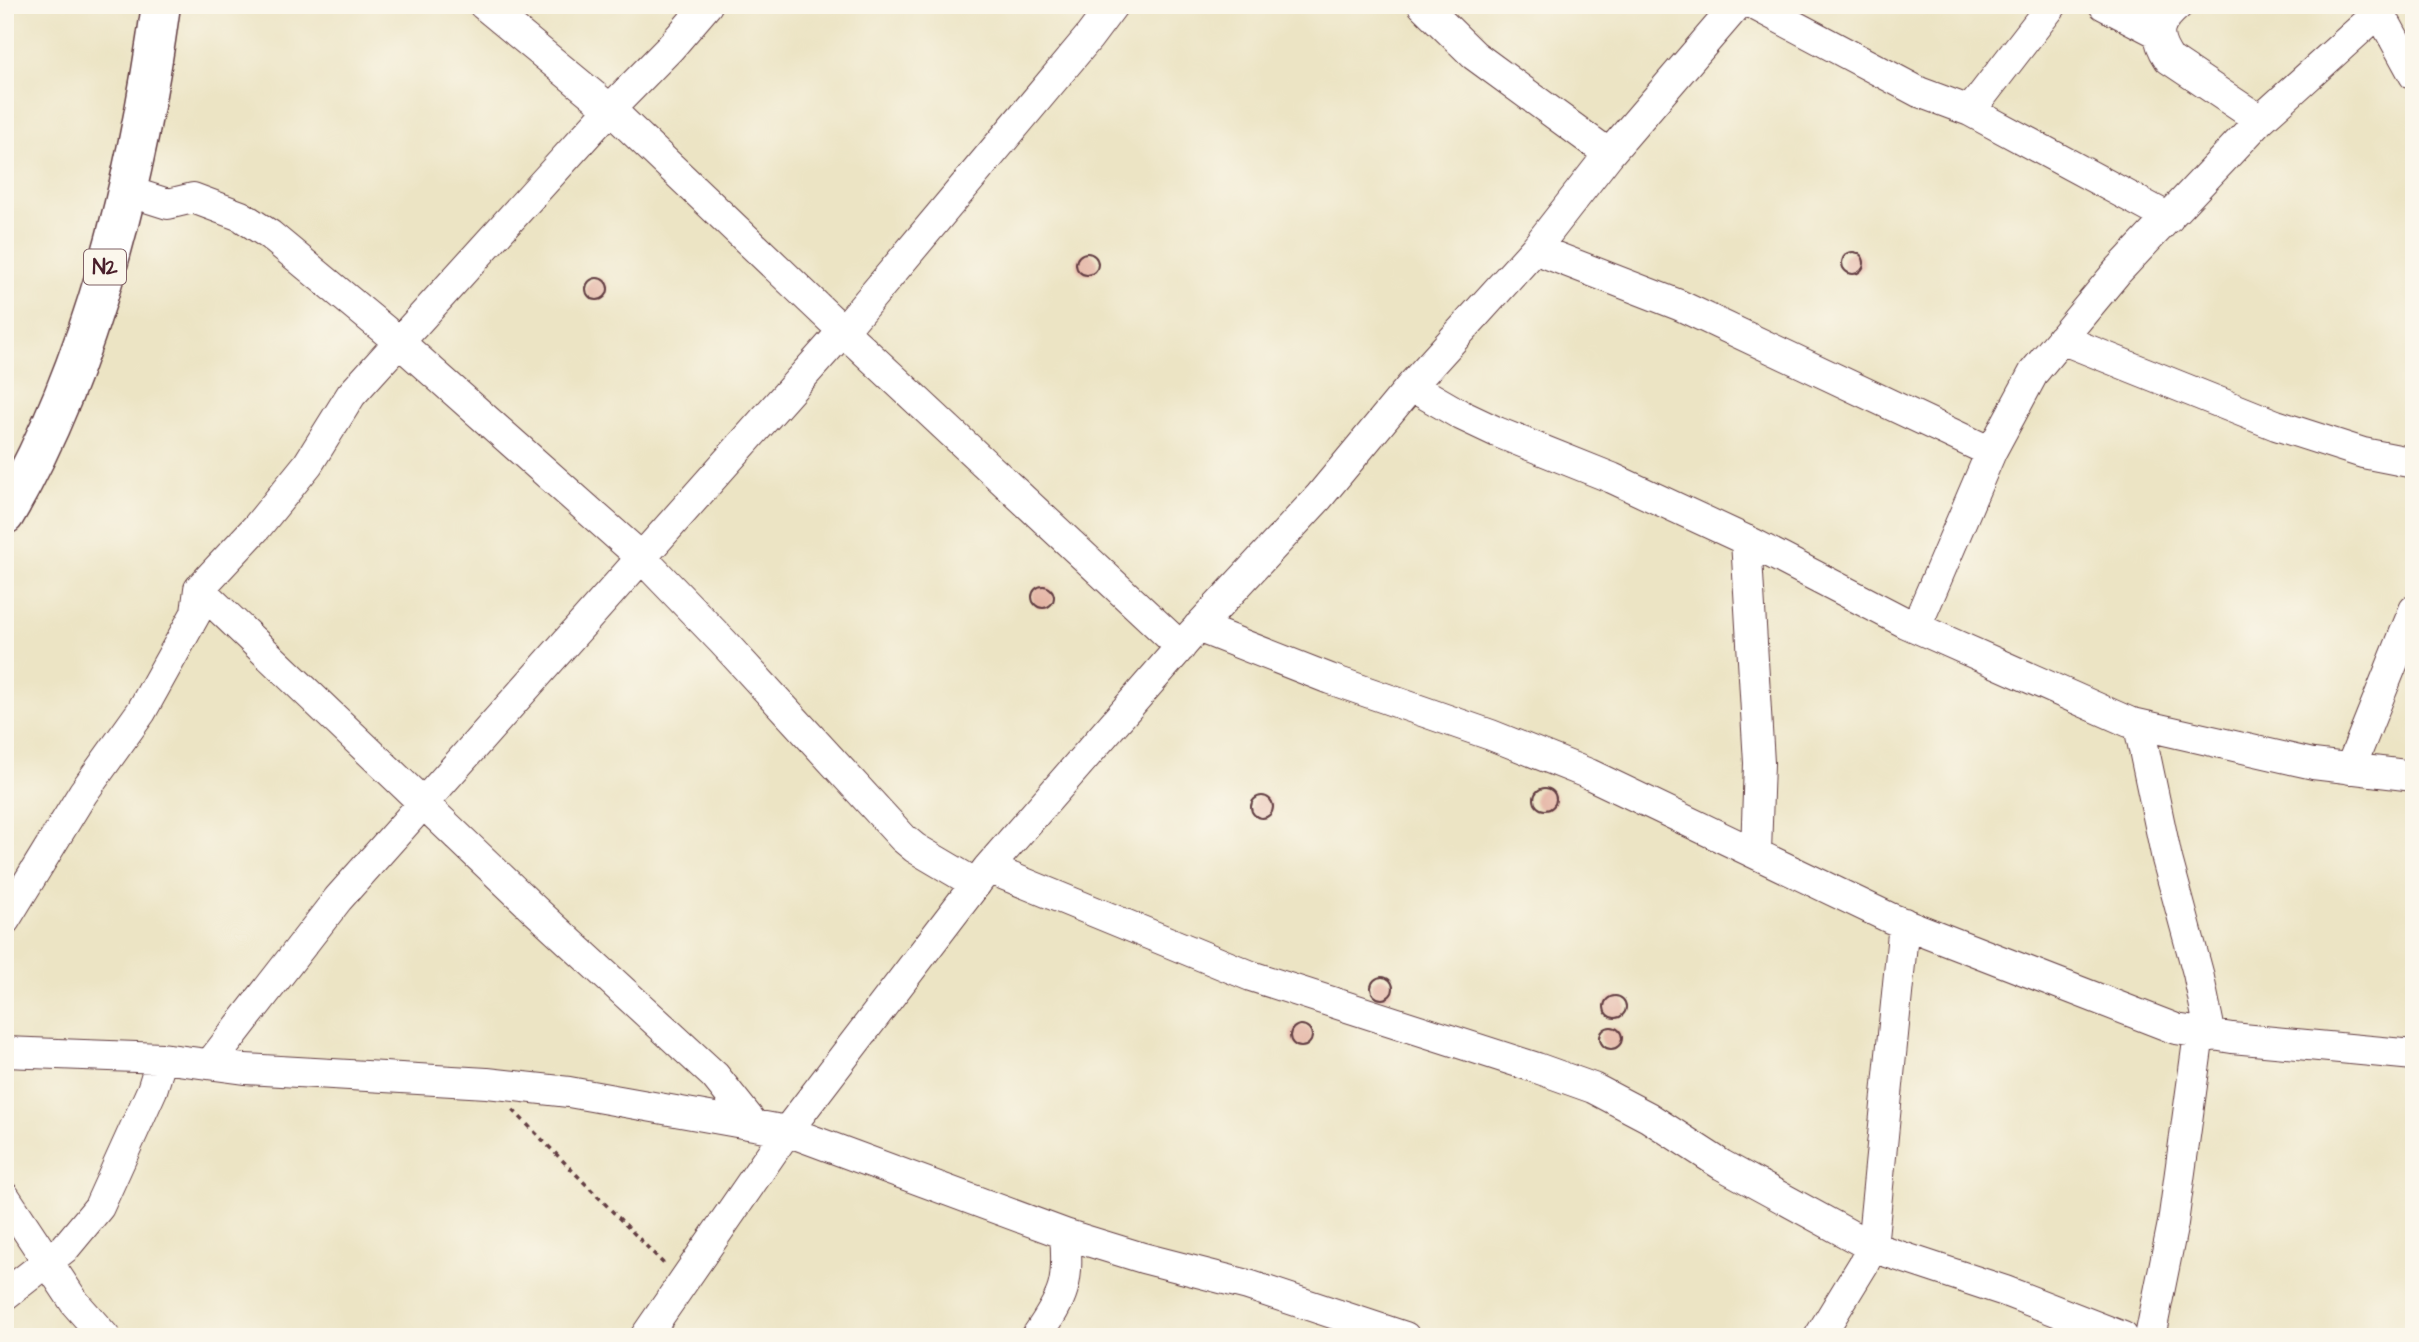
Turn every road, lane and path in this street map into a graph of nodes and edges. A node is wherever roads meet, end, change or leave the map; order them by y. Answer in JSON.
{"nodes":[{"id":1,"x":161,"y":5,"type":"edge"},
{"id":2,"x":484,"y":5,"type":"edge"},
{"id":3,"x":707,"y":5,"type":"edge"},
{"id":4,"x":1113,"y":5,"type":"edge"},
{"id":5,"x":1423,"y":5,"type":"edge"},
{"id":6,"x":1737,"y":5,"type":"edge"},
{"id":7,"x":1755,"y":5,"type":"edge"},
{"id":8,"x":2052,"y":5,"type":"edge"},
{"id":9,"x":2104,"y":5,"type":"edge"},
{"id":10,"x":2178,"y":5,"type":"edge"},
{"id":11,"x":2383,"y":9,"type":"edge"},
{"id":12,"x":2158,"y":33,"type":"junction"},
{"id":13,"x":2414,"y":75,"type":"edge"},
{"id":14,"x":610,"y":109,"type":"junction"},
{"id":15,"x":1970,"y":111,"type":"junction"},
{"id":16,"x":2260,"y":120,"type":"junction"},
{"id":17,"x":1609,"y":154,"type":"junction"},
{"id":18,"x":127,"y":191,"type":"junction"},
{"id":19,"x":2169,"y":218,"type":"junction"},
{"id":20,"x":1535,"y":249,"type":"junction"},
{"id":21,"x":843,"y":331,"type":"junction"},
{"id":22,"x":2061,"y":338,"type":"junction"},
{"id":23,"x":399,"y":341,"type":"junction"},
{"id":24,"x":1411,"y":386,"type":"junction"},
{"id":25,"x":1991,"y":452,"type":"junction"},
{"id":26,"x":2414,"y":463,"type":"edge"},
{"id":27,"x":5,"y":515,"type":"edge"},
{"id":28,"x":1746,"y":540,"type":"junction"},
{"id":29,"x":641,"y":557,"type":"junction"},
{"id":30,"x":199,"y":589,"type":"junction"},
{"id":31,"x":2414,"y":610,"type":"edge"},
{"id":32,"x":1916,"y":627,"type":"junction"},
{"id":33,"x":1189,"y":637,"type":"junction"},
{"id":34,"x":2138,"y":726,"type":"junction"},
{"id":35,"x":2350,"y":769,"type":"junction"},
{"id":36,"x":2414,"y":776,"type":"edge"},
{"id":37,"x":423,"y":804,"type":"junction"},
{"id":38,"x":1756,"y":852,"type":"junction"},
{"id":39,"x":982,"y":876,"type":"junction"},
{"id":40,"x":5,"y":920,"type":"edge"},
{"id":41,"x":1904,"y":923,"type":"junction"},
{"id":42,"x":2205,"y":1035,"type":"junction"},
{"id":43,"x":5,"y":1052,"type":"edge"},
{"id":44,"x":2414,"y":1055,"type":"edge"},
{"id":45,"x":162,"y":1058,"type":"junction"},
{"id":46,"x":210,"y":1064,"type":"junction"},
{"id":47,"x":487,"y":1083,"type":"junction"},
{"id":48,"x":754,"y":1125,"type":"junction"},
{"id":49,"x":787,"y":1131,"type":"junction"},
{"id":50,"x":5,"y":1197,"type":"edge"},
{"id":51,"x":1065,"y":1234,"type":"junction"},
{"id":52,"x":1872,"y":1247,"type":"junction"},
{"id":53,"x":48,"y":1260,"type":"junction"},
{"id":54,"x":682,"y":1283,"type":"junction"},
{"id":55,"x":5,"y":1295,"type":"edge"},
{"id":56,"x":1390,"y":1334,"type":"edge"},
{"id":57,"x":105,"y":1337,"type":"edge"},
{"id":58,"x":645,"y":1337,"type":"edge"},
{"id":59,"x":1036,"y":1337,"type":"edge"},
{"id":60,"x":1819,"y":1337,"type":"edge"},
{"id":61,"x":2123,"y":1337,"type":"edge"},
{"id":62,"x":2150,"y":1337,"type":"edge"}],
"edges":[{"from":1,"to":18,"type":"highway","number":"N2"},
{"from":2,"to":14,"type":"street"},
{"from":3,"to":14,"type":"street"},
{"from":4,"to":21,"type":"street"},
{"from":5,"to":17,"type":"street"},
{"from":6,"to":17,"type":"street"},
{"from":7,"to":15,"type":"street"},
{"from":8,"to":15,"type":"street"},
{"from":9,"to":12,"type":"street"},
{"from":10,"to":12,"type":"street"},
{"from":11,"to":13,"type":"street"},
{"from":11,"to":16,"type":"street"},
{"from":12,"to":16,"type":"street"},
{"from":14,"to":21,"type":"street"},
{"from":14,"to":23,"type":"street"},
{"from":15,"to":19,"type":"street"},
{"from":16,"to":19,"type":"street"},
{"from":17,"to":20,"type":"street"},
{"from":18,"to":23,"type":"street"},
{"from":18,"to":27,"type":"highway","number":"N2"},
{"from":19,"to":22,"type":"street"},
{"from":20,"to":24,"type":"street"},
{"from":20,"to":25,"type":"street"},
{"from":21,"to":29,"type":"street"},
{"from":21,"to":33,"type":"street"},
{"from":22,"to":25,"type":"street"},
{"from":22,"to":26,"type":"street"},
{"from":23,"to":29,"type":"street"},
{"from":23,"to":30,"type":"street"},
{"from":24,"to":28,"type":"street"},
{"from":24,"to":33,"type":"street"},
{"from":25,"to":32,"type":"street"},
{"from":28,"to":32,"type":"street"},
{"from":28,"to":38,"type":"street"},
{"from":29,"to":37,"type":"street"},
{"from":29,"to":39,"type":"street"},
{"from":30,"to":37,"type":"street"},
{"from":30,"to":40,"type":"street"},
{"from":31,"to":35,"type":"street"},
{"from":32,"to":34,"type":"street"},
{"from":33,"to":38,"type":"street"},
{"from":33,"to":39,"type":"street"},
{"from":34,"to":35,"type":"street"},
{"from":34,"to":42,"type":"street"},
{"from":35,"to":36,"type":"street"},
{"from":37,"to":46,"type":"street"},
{"from":37,"to":48,"type":"street"},
{"from":38,"to":41,"type":"street"},
{"from":39,"to":49,"type":"street"},
{"from":39,"to":52,"type":"street"},
{"from":41,"to":42,"type":"street"},
{"from":41,"to":52,"type":"street"},
{"from":42,"to":44,"type":"street"},
{"from":42,"to":62,"type":"street"},
{"from":43,"to":45,"type":"street"},
{"from":45,"to":46,"type":"street"},
{"from":45,"to":53,"type":"street"},
{"from":46,"to":47,"type":"street"},
{"from":47,"to":48,"type":"street"},
{"from":47,"to":54,"type":"path"},
{"from":48,"to":49,"type":"street"},
{"from":49,"to":51,"type":"street"},
{"from":49,"to":54,"type":"street"},
{"from":50,"to":53,"type":"street"},
{"from":51,"to":56,"type":"street"},
{"from":51,"to":59,"type":"street"},
{"from":52,"to":60,"type":"street"},
{"from":52,"to":61,"type":"street"},
{"from":53,"to":55,"type":"street"},
{"from":53,"to":57,"type":"street"},
{"from":54,"to":58,"type":"street"}]}
